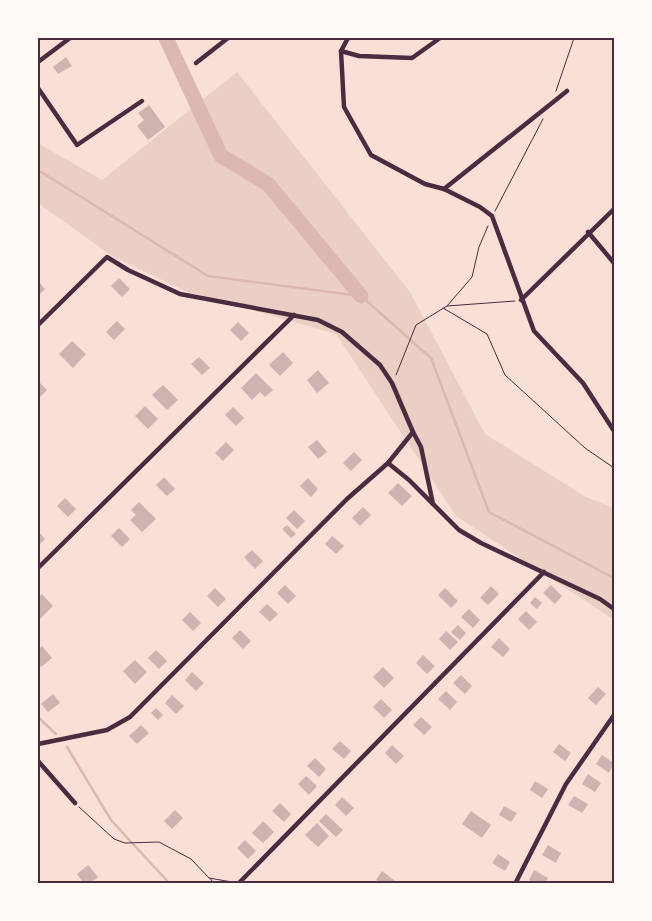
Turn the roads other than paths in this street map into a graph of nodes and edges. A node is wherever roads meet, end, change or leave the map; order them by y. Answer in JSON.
{"nodes":[{"id":1,"x":70,"y":38,"type":"edge"},
{"id":2,"x":228,"y":38,"type":"edge"},
{"id":3,"x":348,"y":38,"type":"edge"},
{"id":4,"x":440,"y":38,"type":"edge"},
{"id":5,"x":341,"y":51,"type":"junction"},
{"id":6,"x":38,"y":62,"type":"edge"},
{"id":7,"x":196,"y":62,"type":"dead end"},
{"id":8,"x":38,"y":88,"type":"edge"},
{"id":9,"x":567,"y":91,"type":"dead end"},
{"id":10,"x":142,"y":101,"type":"dead end"},
{"id":11,"x":444,"y":189,"type":"junction"},
{"id":12,"x":614,"y":209,"type":"edge"},
{"id":13,"x":588,"y":232,"type":"junction"},
{"id":14,"x":614,"y":263,"type":"edge"},
{"id":15,"x":521,"y":300,"type":"junction"},
{"id":16,"x":294,"y":315,"type":"junction"},
{"id":17,"x":38,"y":325,"type":"edge"},
{"id":18,"x":614,"y":431,"type":"edge"},
{"id":19,"x":413,"y":432,"type":"junction"},
{"id":20,"x":388,"y":463,"type":"junction"},
{"id":21,"x":434,"y":505,"type":"junction"},
{"id":22,"x":38,"y":568,"type":"edge"},
{"id":23,"x":544,"y":572,"type":"junction"},
{"id":24,"x":614,"y":609,"type":"edge"},
{"id":25,"x":614,"y":715,"type":"edge"},
{"id":26,"x":38,"y":744,"type":"edge"},
{"id":27,"x":38,"y":761,"type":"edge"},
{"id":28,"x":75,"y":803,"type":"road end"},
{"id":29,"x":238,"y":884,"type":"edge"},
{"id":30,"x":515,"y":884,"type":"edge"}],
"edges":[{"from":1,"to":6,"type":"street"},
{"from":2,"to":7,"type":"street"},
{"from":3,"to":5,"type":"street"},
{"from":4,"to":5,"type":"street"},
{"from":5,"to":11,"type":"street"},
{"from":8,"to":10,"type":"street"},
{"from":9,"to":11,"type":"street"},
{"from":11,"to":15,"type":"street"},
{"from":12,"to":13,"type":"street"},
{"from":13,"to":14,"type":"street"},
{"from":13,"to":15,"type":"street"},
{"from":15,"to":18,"type":"street"},
{"from":16,"to":17,"type":"street"},
{"from":16,"to":19,"type":"street"},
{"from":16,"to":22,"type":"street"},
{"from":19,"to":20,"type":"street"},
{"from":19,"to":21,"type":"street"},
{"from":20,"to":21,"type":"street"},
{"from":20,"to":26,"type":"street"},
{"from":21,"to":23,"type":"street"},
{"from":23,"to":24,"type":"street"},
{"from":23,"to":29,"type":"street"},
{"from":25,"to":30,"type":"street"},
{"from":27,"to":28,"type":"street"}]}
